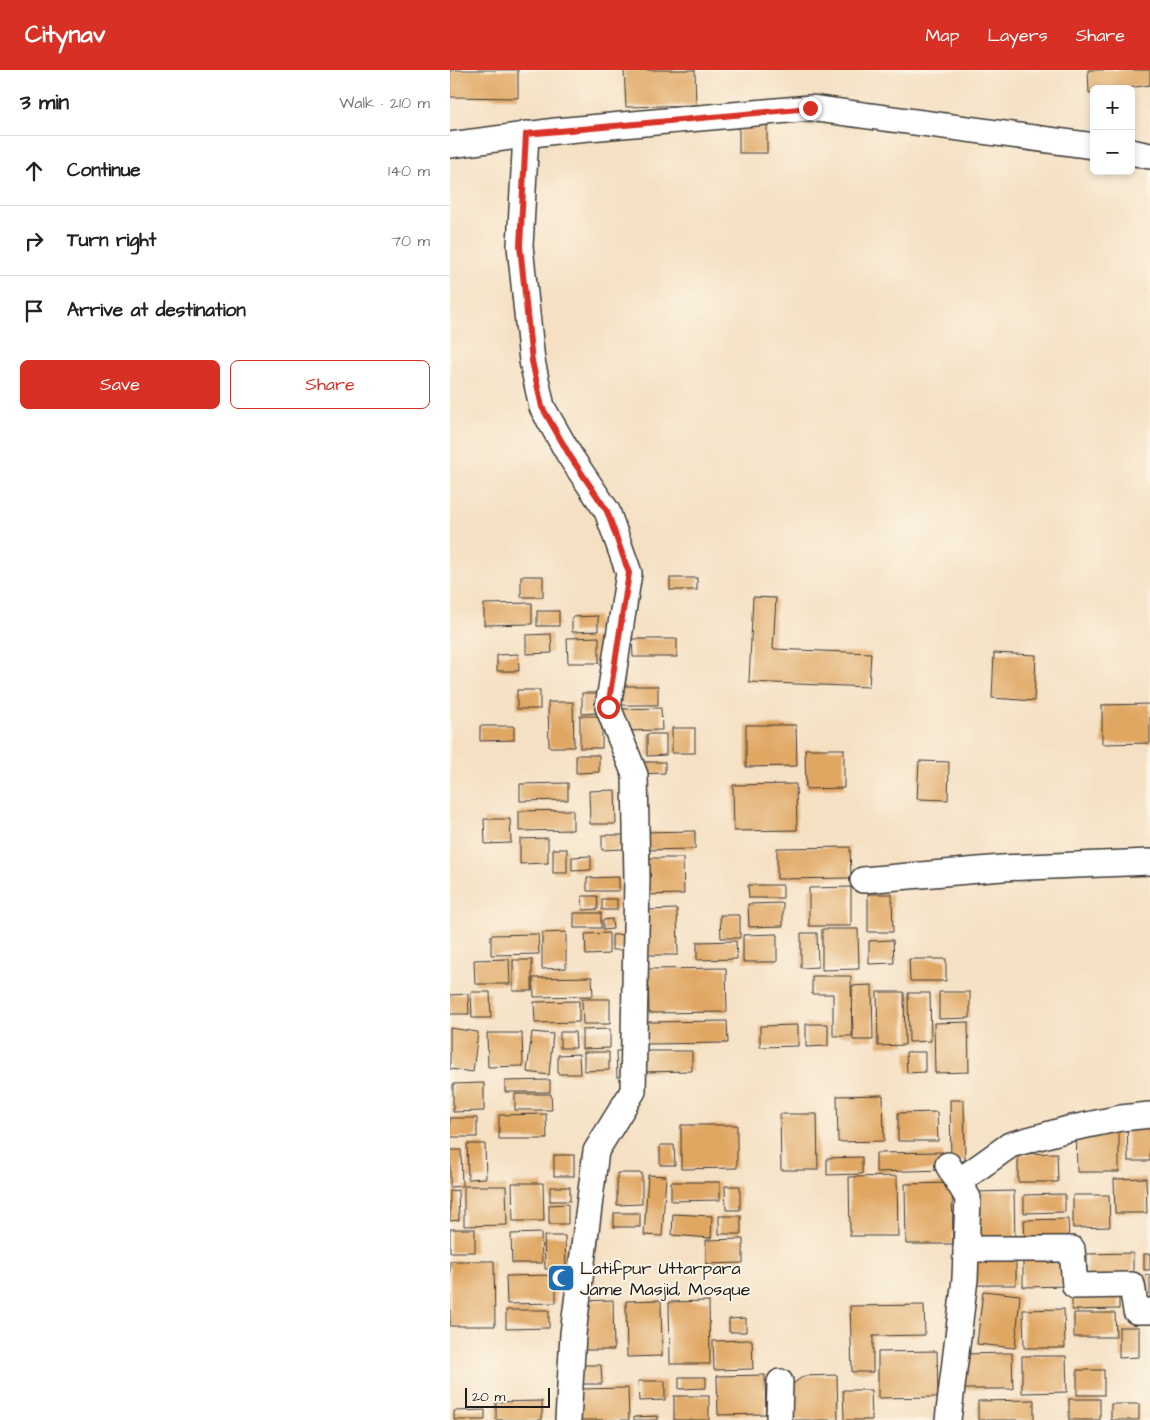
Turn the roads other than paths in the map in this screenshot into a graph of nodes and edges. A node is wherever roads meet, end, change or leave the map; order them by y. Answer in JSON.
{"nodes":[{"id":1,"x":526,"y":134,"type":"junction"},
{"id":2,"x":450,"y":145,"type":"edge"},
{"id":3,"x":1090,"y":145,"type":"edge"},
{"id":4,"x":1135,"y":153,"type":"edge"},
{"id":5,"x":1150,"y":156,"type":"edge"},
{"id":6,"x":1150,"y":862,"type":"edge"},
{"id":7,"x":863,"y":880,"type":"dead end"},
{"id":8,"x":1150,"y":1115,"type":"edge"},
{"id":9,"x":966,"y":1250,"type":"junction"},
{"id":10,"x":1150,"y":1311,"type":"edge"},
{"id":11,"x":780,"y":1382,"type":"dead end"},
{"id":12,"x":568,"y":1420,"type":"edge"},
{"id":13,"x":779,"y":1420,"type":"edge"},
{"id":14,"x":948,"y":1420,"type":"edge"}],
"edges":[{"from":1,"to":2,"type":"street"},
{"from":1,"to":3,"type":"street"},
{"from":1,"to":12,"type":"street"},
{"from":4,"to":5,"type":"street"},
{"from":6,"to":7,"type":"street"},
{"from":8,"to":9,"type":"street"},
{"from":9,"to":10,"type":"street"},
{"from":9,"to":14,"type":"street"},
{"from":11,"to":13,"type":"street"}]}
